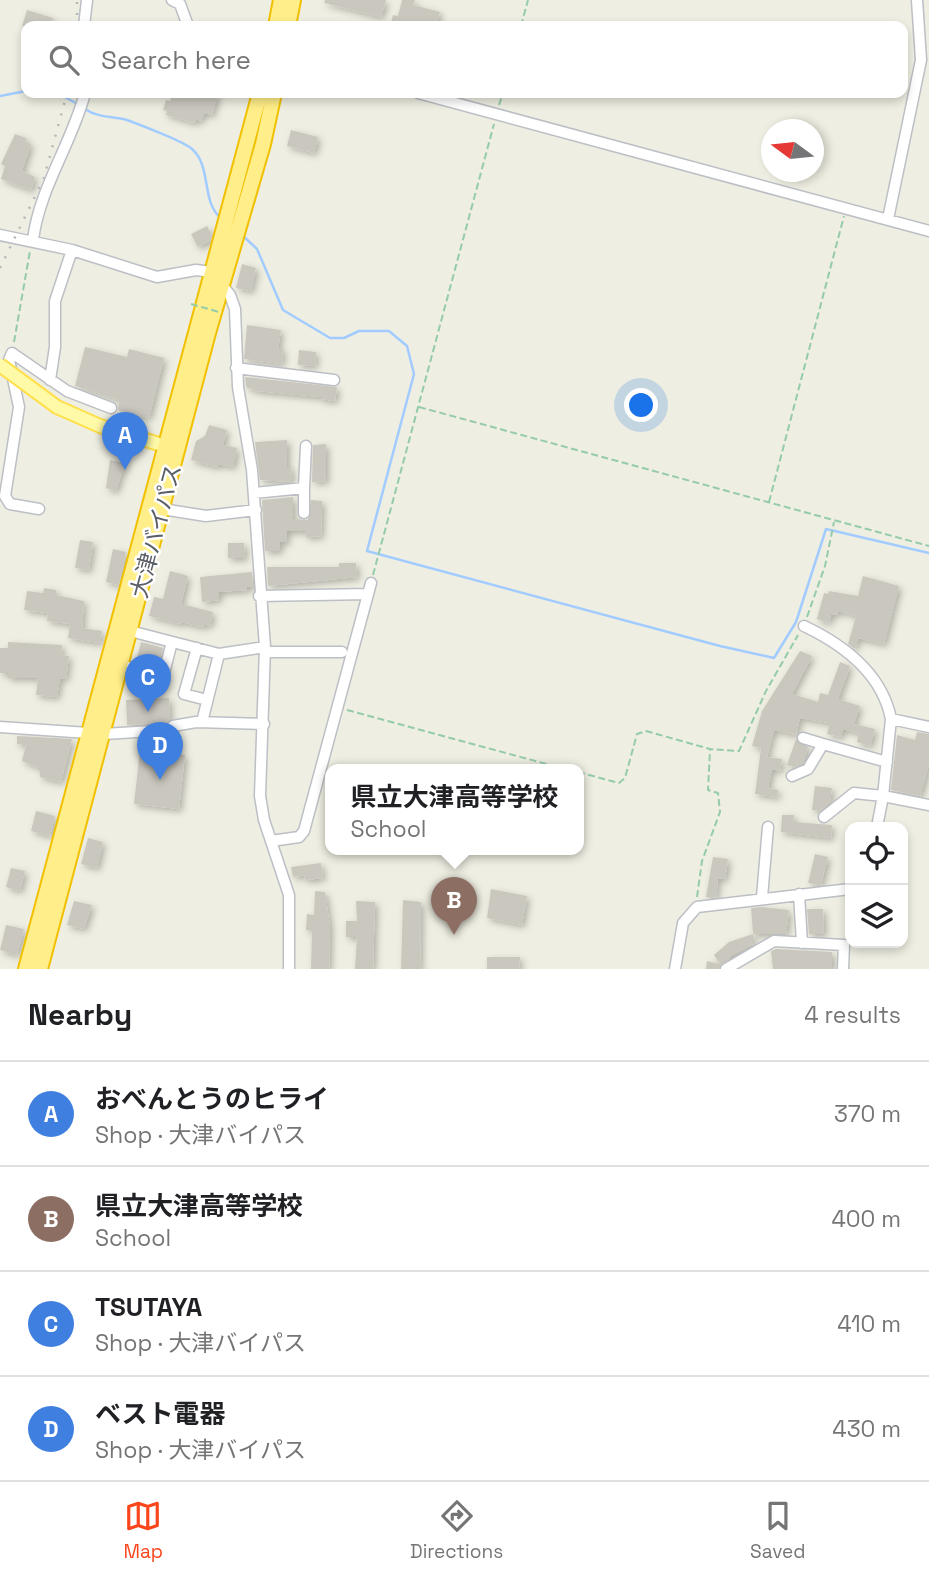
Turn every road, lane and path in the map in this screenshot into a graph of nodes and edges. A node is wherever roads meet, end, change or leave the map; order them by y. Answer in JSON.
{"nodes":[{"id":1,"x":87,"y":0,"type":"edge"},
{"id":2,"x":172,"y":0,"type":"edge"},
{"id":3,"x":281,"y":0,"type":"edge"},
{"id":4,"x":293,"y":0,"type":"edge"},
{"id":5,"x":528,"y":0,"type":"edge"},
{"id":6,"x":917,"y":0,"type":"edge"},
{"id":7,"x":85,"y":21,"type":"edge"},
{"id":8,"x":185,"y":21,"type":"edge"},
{"id":9,"x":277,"y":21,"type":"edge"},
{"id":10,"x":289,"y":21,"type":"edge"},
{"id":11,"x":522,"y":21,"type":"edge"},
{"id":12,"x":84,"y":98,"type":"edge"},
{"id":13,"x":259,"y":98,"type":"edge"},
{"id":14,"x":273,"y":98,"type":"edge"},
{"id":15,"x":437,"y":98,"type":"edge"},
{"id":16,"x":502,"y":98,"type":"edge"},
{"id":17,"x":497,"y":114,"type":"junction"},
{"id":18,"x":846,"y":209,"type":"junction"},
{"id":19,"x":888,"y":219,"type":"junction"},
{"id":20,"x":929,"y":231,"type":"edge"},
{"id":21,"x":0,"y":234,"type":"edge"},
{"id":22,"x":33,"y":240,"type":"junction"},
{"id":23,"x":72,"y":250,"type":"junction"},
{"id":24,"x":212,"y":272,"type":"junction"},
{"id":25,"x":222,"y":285,"type":"junction"},
{"id":26,"x":191,"y":303,"type":"dead end"},
{"id":27,"x":219,"y":312,"type":"dead end"},
{"id":28,"x":12,"y":353,"type":"junction"},
{"id":29,"x":0,"y":365,"type":"edge"},
{"id":30,"x":236,"y":368,"type":"junction"},
{"id":31,"x":50,"y":380,"type":"junction"},
{"id":32,"x":334,"y":380,"type":"dead end"},
{"id":33,"x":419,"y":407,"type":"junction"},
{"id":34,"x":111,"y":408,"type":"dead end"},
{"id":35,"x":306,"y":446,"type":"dead end"},
{"id":36,"x":171,"y":448,"type":"junction"},
{"id":37,"x":304,"y":488,"type":"junction"},
{"id":38,"x":254,"y":493,"type":"junction"},
{"id":39,"x":3,"y":499,"type":"edge"},
{"id":40,"x":768,"y":503,"type":"junction"},
{"id":41,"x":39,"y":509,"type":"dead end"},
{"id":42,"x":162,"y":509,"type":"junction"},
{"id":43,"x":256,"y":510,"type":"junction"},
{"id":44,"x":304,"y":513,"type":"dead end"},
{"id":45,"x":834,"y":521,"type":"junction"},
{"id":46,"x":929,"y":546,"type":"edge"},
{"id":47,"x":371,"y":583,"type":"joint"},
{"id":48,"x":368,"y":594,"type":"junction"},
{"id":49,"x":259,"y":596,"type":"junction"},
{"id":50,"x":804,"y":626,"type":"junction"},
{"id":51,"x":130,"y":631,"type":"junction"},
{"id":52,"x":172,"y":642,"type":"junction"},
{"id":53,"x":197,"y":648,"type":"junction"},
{"id":54,"x":265,"y":649,"type":"junction"},
{"id":55,"x":342,"y":652,"type":"dead end"},
{"id":56,"x":219,"y":654,"type":"junction"},
{"id":57,"x":121,"y":666,"type":"junction"},
{"id":58,"x":207,"y":701,"type":"junction"},
{"id":59,"x":339,"y":708,"type":"junction"},
{"id":60,"x":891,"y":719,"type":"junction"},
{"id":61,"x":202,"y":722,"type":"junction"},
{"id":62,"x":264,"y":724,"type":"junction"},
{"id":63,"x":0,"y":727,"type":"edge"},
{"id":64,"x":929,"y":727,"type":"edge"},
{"id":65,"x":96,"y":733,"type":"junction"},
{"id":66,"x":803,"y":738,"type":"dead end"},
{"id":67,"x":823,"y":744,"type":"junction"},
{"id":68,"x":710,"y":749,"type":"junction"},
{"id":69,"x":887,"y":762,"type":"junction"},
{"id":70,"x":546,"y":764,"type":"edge"},
{"id":71,"x":584,"y":774,"type":"edge"},
{"id":72,"x":792,"y":776,"type":"dead end"},
{"id":73,"x":883,"y":796,"type":"junction"},
{"id":74,"x":929,"y":805,"type":"edge"},
{"id":75,"x":824,"y":817,"type":"dead end"},
{"id":76,"x":878,"y":822,"type":"edge"},
{"id":77,"x":768,"y":827,"type":"dead end"},
{"id":78,"x":271,"y":841,"type":"junction"},
{"id":79,"x":845,"y":889,"type":"edge"},
{"id":80,"x":799,"y":894,"type":"junction"},
{"id":81,"x":762,"y":897,"type":"junction"},
{"id":82,"x":696,"y":907,"type":"junction"},
{"id":83,"x":802,"y":943,"type":"junction"},
{"id":84,"x":26,"y":969,"type":"edge"},
{"id":85,"x":40,"y":969,"type":"edge"},
{"id":86,"x":289,"y":969,"type":"edge"},
{"id":87,"x":675,"y":969,"type":"edge"},
{"id":88,"x":726,"y":969,"type":"edge"},
{"id":89,"x":843,"y":969,"type":"edge"}],
"edges":[{"from":1,"to":7,"type":"street"},
{"from":2,"to":8,"type":"street"},
{"from":3,"to":9,"type":"highway"},
{"from":4,"to":10,"type":"highway"},
{"from":5,"to":11,"type":"path"},
{"from":6,"to":19,"type":"street"},
{"from":12,"to":22,"type":"street"},
{"from":13,"to":24,"type":"highway","name":"大津バイパス"},
{"from":14,"to":25,"type":"highway","name":"大津バイパス"},
{"from":15,"to":17,"type":"street"},
{"from":16,"to":17,"type":"path"},
{"from":17,"to":18,"type":"street"},
{"from":17,"to":33,"type":"path"},
{"from":18,"to":19,"type":"street"},
{"from":18,"to":40,"type":"path"},
{"from":19,"to":20,"type":"street"},
{"from":21,"to":22,"type":"street"},
{"from":22,"to":23,"type":"street"},
{"from":22,"to":28,"type":"path"},
{"from":23,"to":24,"type":"street"},
{"from":23,"to":31,"type":"street"},
{"from":24,"to":25,"type":"street"},
{"from":24,"to":36,"type":"highway","name":"大津バイパス"},
{"from":25,"to":30,"type":"street"},
{"from":25,"to":36,"type":"highway","name":"大津バイパス"},
{"from":26,"to":27,"type":"path","bridge":true},
{"from":28,"to":31,"type":"street"},
{"from":28,"to":39,"type":"street"},
{"from":29,"to":36,"type":"main road","bridge":true},
{"from":30,"to":32,"type":"street"},
{"from":30,"to":38,"type":"street"},
{"from":31,"to":34,"type":"street"},
{"from":33,"to":40,"type":"path"},
{"from":33,"to":47,"type":"path"},
{"from":35,"to":37,"type":"street"},
{"from":36,"to":42,"type":"highway","name":"大津バイパス"},
{"from":36,"to":65,"type":"highway","name":"大津バイパス"},
{"from":37,"to":38,"type":"street"},
{"from":37,"to":44,"type":"street"},
{"from":38,"to":43,"type":"street"},
{"from":39,"to":41,"type":"street"},
{"from":40,"to":45,"type":"path"},
{"from":42,"to":43,"type":"street"},
{"from":42,"to":51,"type":"highway","name":"大津バイパス"},
{"from":43,"to":49,"type":"street"},
{"from":45,"to":46,"type":"path"},
{"from":45,"to":50,"type":"path"},
{"from":47,"to":48,"type":"street"},
{"from":48,"to":49,"type":"street"},
{"from":48,"to":59,"type":"street"},
{"from":49,"to":54,"type":"street"},
{"from":50,"to":60,"type":"street"},
{"from":50,"to":68,"type":"path"},
{"from":51,"to":52,"type":"street"},
{"from":51,"to":57,"type":"highway","name":"大津バイパス"},
{"from":52,"to":53,"type":"street"},
{"from":52,"to":57,"type":"street"},
{"from":53,"to":56,"type":"street"},
{"from":53,"to":58,"type":"street"},
{"from":54,"to":55,"type":"street"},
{"from":54,"to":56,"type":"street"},
{"from":54,"to":62,"type":"street"},
{"from":56,"to":58,"type":"street"},
{"from":57,"to":65,"type":"highway","name":"大津バイパス"},
{"from":58,"to":61,"type":"street"},
{"from":59,"to":70,"type":"path"},
{"from":59,"to":78,"type":"street"},
{"from":60,"to":64,"type":"street"},
{"from":60,"to":69,"type":"street"},
{"from":61,"to":62,"type":"street"},
{"from":61,"to":65,"type":"street"},
{"from":62,"to":78,"type":"street"},
{"from":63,"to":65,"type":"street"},
{"from":65,"to":84,"type":"highway","name":"大津バイパス"},
{"from":65,"to":85,"type":"highway","name":"大津バイパス"},
{"from":66,"to":67,"type":"street"},
{"from":67,"to":69,"type":"street"},
{"from":67,"to":72,"type":"street"},
{"from":68,"to":71,"type":"path"},
{"from":68,"to":82,"type":"path"},
{"from":69,"to":73,"type":"street"},
{"from":73,"to":74,"type":"street"},
{"from":73,"to":75,"type":"street"},
{"from":73,"to":76,"type":"street"},
{"from":77,"to":81,"type":"street"},
{"from":78,"to":86,"type":"street"},
{"from":79,"to":80,"type":"street"},
{"from":80,"to":81,"type":"street"},
{"from":80,"to":83,"type":"street"},
{"from":81,"to":82,"type":"street"},
{"from":82,"to":87,"type":"street"},
{"from":83,"to":88,"type":"street"},
{"from":83,"to":89,"type":"street"}]}
